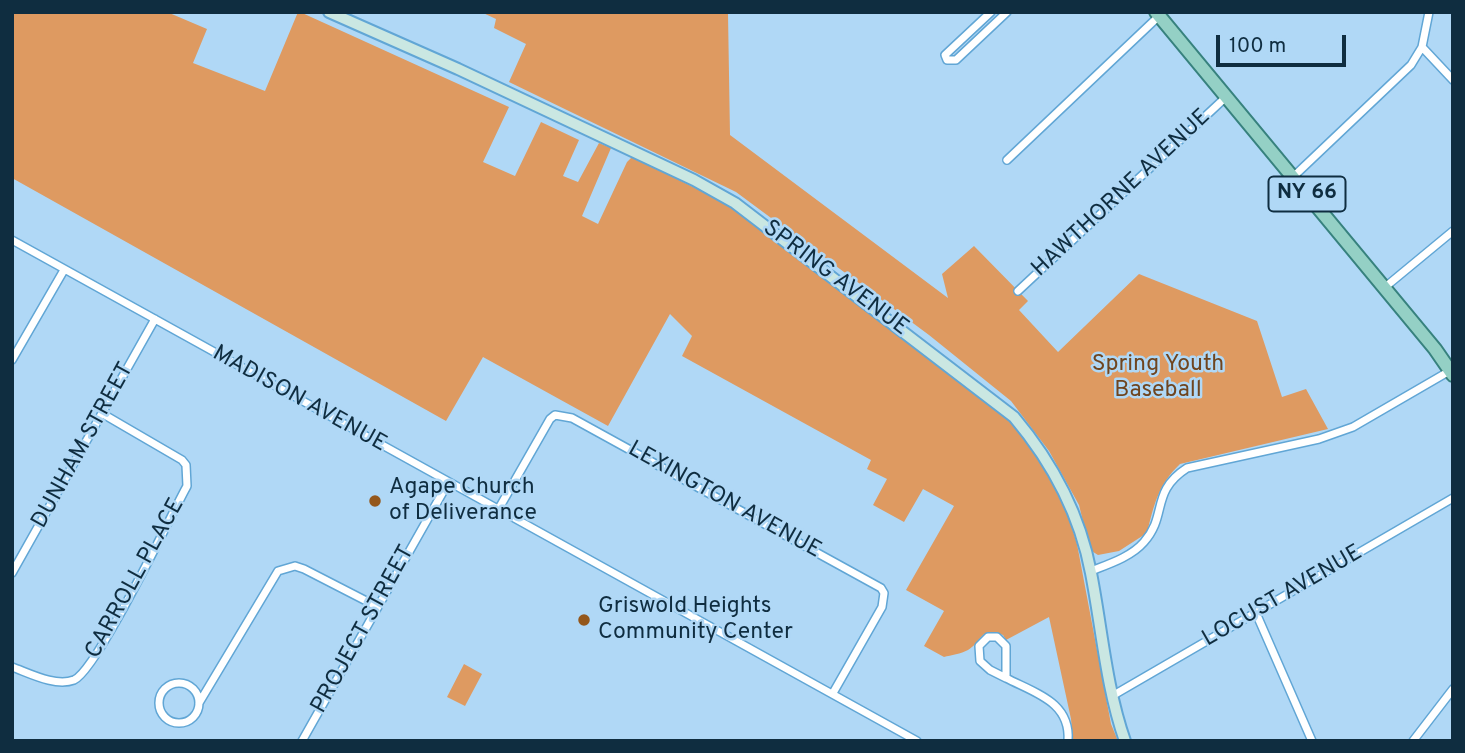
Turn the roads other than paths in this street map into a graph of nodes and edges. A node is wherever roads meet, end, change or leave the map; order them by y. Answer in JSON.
{"nodes":[{"id":1,"x":329,"y":12,"type":"edge"},
{"id":2,"x":991,"y":12,"type":"edge"},
{"id":3,"x":1007,"y":12,"type":"edge"},
{"id":4,"x":1429,"y":12,"type":"edge"},
{"id":5,"x":1157,"y":14,"type":"edge"},
{"id":6,"x":1422,"y":47,"type":"junction"},
{"id":7,"x":1453,"y":80,"type":"edge"},
{"id":8,"x":1226,"y":97,"type":"junction"},
{"id":9,"x":1007,"y":160,"type":"dead end"},
{"id":10,"x":1293,"y":177,"type":"junction"},
{"id":11,"x":1453,"y":231,"type":"edge"},
{"id":12,"x":12,"y":240,"type":"edge"},
{"id":13,"x":64,"y":270,"type":"junction"},
{"id":14,"x":1384,"y":288,"type":"junction"},
{"id":15,"x":1018,"y":291,"type":"dead end"},
{"id":16,"x":155,"y":319,"type":"junction"},
{"id":17,"x":12,"y":360,"type":"edge"},
{"id":18,"x":1452,"y":371,"type":"edge"},
{"id":19,"x":103,"y":414,"type":"junction"},
{"id":20,"x":447,"y":483,"type":"junction"},
{"id":21,"x":1453,"y":498,"type":"edge"},
{"id":22,"x":498,"y":510,"type":"junction"},
{"id":23,"x":1091,"y":571,"type":"junction"},
{"id":24,"x":12,"y":573,"type":"edge"},
{"id":25,"x":376,"y":606,"type":"junction"},
{"id":26,"x":1256,"y":613,"type":"junction"},
{"id":27,"x":12,"y":667,"type":"edge"},
{"id":28,"x":1006,"y":678,"type":"junction"},
{"id":29,"x":1453,"y":689,"type":"edge"},
{"id":30,"x":833,"y":693,"type":"junction"},
{"id":31,"x":1112,"y":695,"type":"junction"},
{"id":32,"x":199,"y":703,"type":"junction"},
{"id":33,"x":302,"y":741,"type":"edge"},
{"id":34,"x":917,"y":741,"type":"edge"},
{"id":35,"x":1068,"y":741,"type":"edge"},
{"id":36,"x":1125,"y":741,"type":"edge"},
{"id":37,"x":1312,"y":741,"type":"edge"},
{"id":38,"x":1413,"y":741,"type":"edge"}],
"edges":[{"from":1,"to":23,"type":"street","name":"SPRING AVENUE"},
{"from":2,"to":3,"type":"street"},
{"from":4,"to":6,"type":"street"},
{"from":5,"to":8,"type":"main road","number":"NY 66"},
{"from":5,"to":9,"type":"street"},
{"from":6,"to":7,"type":"street"},
{"from":6,"to":10,"type":"street"},
{"from":8,"to":10,"type":"main road","number":"NY 66"},
{"from":8,"to":15,"type":"street","name":"HAWTHORNE AVENUE"},
{"from":10,"to":14,"type":"main road","number":"NY 66"},
{"from":11,"to":14,"type":"street"},
{"from":12,"to":13,"type":"street","name":"MADISON AVENUE"},
{"from":13,"to":16,"type":"street","name":"MADISON AVENUE"},
{"from":13,"to":17,"type":"street"},
{"from":14,"to":18,"type":"main road","number":"NY 66"},
{"from":16,"to":19,"type":"street","name":"DUNHAM STREET"},
{"from":16,"to":20,"type":"street","name":"MADISON AVENUE"},
{"from":18,"to":23,"type":"street"},
{"from":19,"to":24,"type":"street","name":"DUNHAM STREET"},
{"from":19,"to":27,"type":"street","name":"CARROLL PLACE"},
{"from":20,"to":22,"type":"street","name":"MADISON AVENUE"},
{"from":20,"to":25,"type":"street","name":"PROJECT STREET"},
{"from":21,"to":26,"type":"street","name":"LOCUST AVENUE"},
{"from":22,"to":30,"type":"street","name":"MADISON AVENUE"},
{"from":22,"to":30,"type":"street","name":"LEXINGTON AVENUE"},
{"from":23,"to":31,"type":"street","name":"SPRING AVENUE"},
{"from":25,"to":32,"type":"street"},
{"from":25,"to":33,"type":"street","name":"PROJECT STREET"},
{"from":26,"to":31,"type":"street","name":"LOCUST AVENUE"},
{"from":26,"to":37,"type":"street"},
{"from":28,"to":28,"type":"street"},
{"from":28,"to":35,"type":"street"},
{"from":29,"to":38,"type":"street"},
{"from":30,"to":34,"type":"street","name":"MADISON AVENUE"},
{"from":31,"to":36,"type":"street","name":"SPRING AVENUE"},
{"from":32,"to":32,"type":"street"}]}
